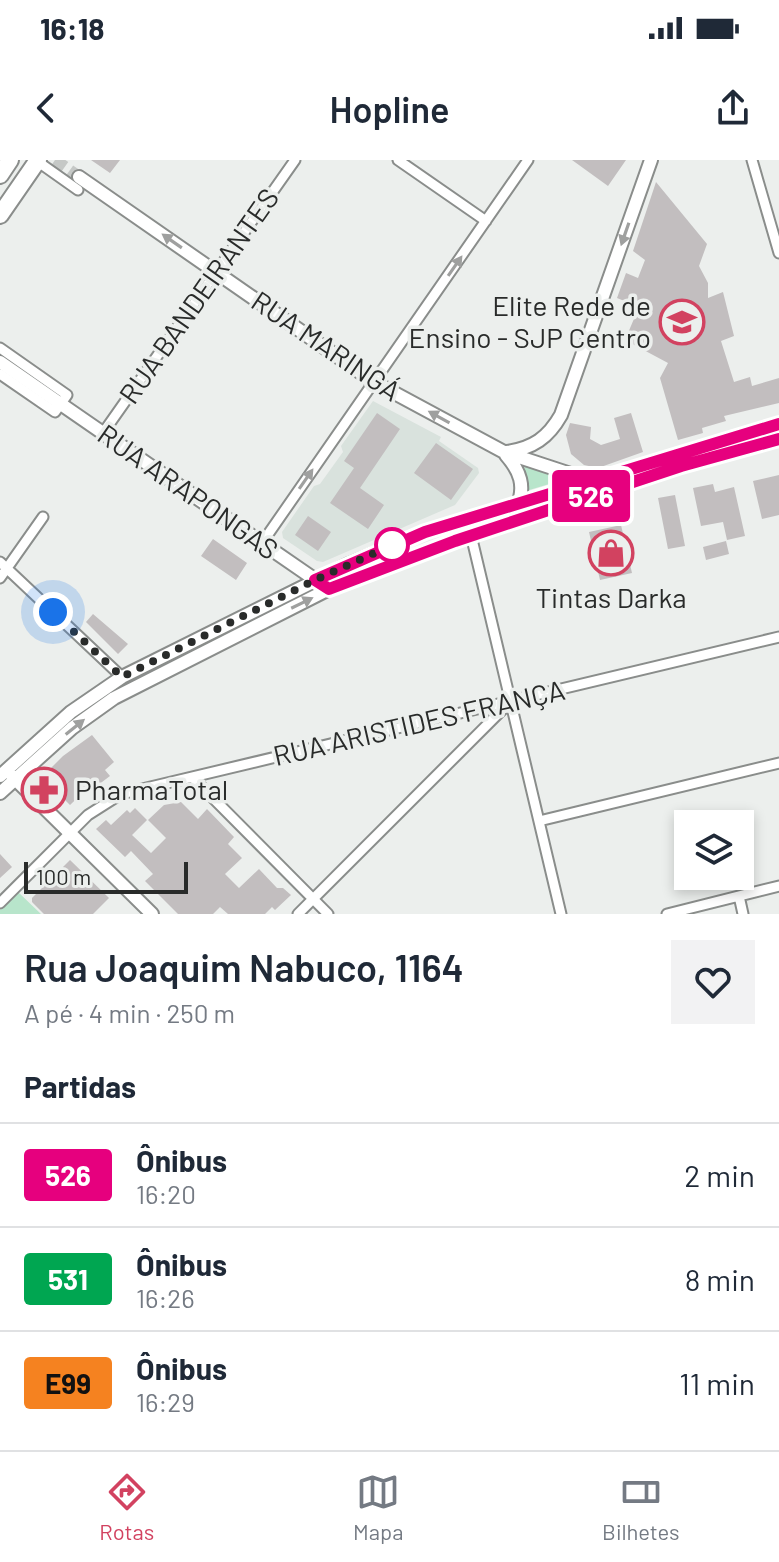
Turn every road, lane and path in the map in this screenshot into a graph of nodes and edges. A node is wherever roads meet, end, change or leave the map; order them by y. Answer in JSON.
{"nodes":[{"id":1,"x":10,"y":160,"type":"edge"},
{"id":2,"x":295,"y":160,"type":"edge"},
{"id":3,"x":398,"y":160,"type":"edge"},
{"id":4,"x":528,"y":160,"type":"edge"},
{"id":5,"x":651,"y":160,"type":"edge"},
{"id":6,"x":752,"y":160,"type":"edge"},
{"id":7,"x":38,"y":161,"type":"edge"},
{"id":8,"x":0,"y":175,"type":"edge"},
{"id":9,"x":79,"y":183,"type":"joint"},
{"id":10,"x":0,"y":215,"type":"edge"},
{"id":11,"x":486,"y":221,"type":"junction"},
{"id":12,"x":779,"y":253,"type":"edge"},
{"id":13,"x":216,"y":272,"type":"junction"},
{"id":14,"x":0,"y":348,"type":"edge"},
{"id":15,"x":0,"y":362,"type":"edge"},
{"id":16,"x":0,"y":374,"type":"edge"},
{"id":17,"x":374,"y":382,"type":"junction"},
{"id":18,"x":61,"y":404,"type":"junction"},
{"id":19,"x":779,"y":424,"type":"edge"},
{"id":20,"x":103,"y":433,"type":"junction"},
{"id":21,"x":779,"y":439,"type":"edge"},
{"id":22,"x":504,"y":452,"type":"junction"},
{"id":23,"x":592,"y":481,"type":"junction"},
{"id":24,"x":519,"y":503,"type":"junction"},
{"id":25,"x":43,"y":517,"type":"dead end"},
{"id":26,"x":501,"y":526,"type":"junction"},
{"id":27,"x":471,"y":535,"type":"junction"},
{"id":28,"x":262,"y":543,"type":"junction"},
{"id":29,"x":4,"y":565,"type":"edge"},
{"id":30,"x":0,"y":578,"type":"edge"},
{"id":31,"x":315,"y":580,"type":"junction"},
{"id":32,"x":329,"y":589,"type":"junction"},
{"id":33,"x":779,"y":637,"type":"edge"},
{"id":34,"x":122,"y":677,"type":"junction"},
{"id":35,"x":510,"y":702,"type":"junction"},
{"id":36,"x":779,"y":763,"type":"edge"},
{"id":37,"x":5,"y":773,"type":"edge"},
{"id":38,"x":192,"y":777,"type":"junction"},
{"id":39,"x":0,"y":793,"type":"edge"},
{"id":40,"x":539,"y":821,"type":"junction"},
{"id":41,"x":70,"y":832,"type":"junction"},
{"id":42,"x":779,"y":886,"type":"edge"},
{"id":43,"x":739,"y":896,"type":"junction"},
{"id":44,"x":313,"y":899,"type":"junction"},
{"id":45,"x":0,"y":903,"type":"edge"},
{"id":46,"x":152,"y":914,"type":"edge"},
{"id":47,"x":298,"y":914,"type":"edge"},
{"id":48,"x":328,"y":914,"type":"edge"},
{"id":49,"x":561,"y":914,"type":"edge"},
{"id":50,"x":667,"y":914,"type":"edge"},
{"id":51,"x":743,"y":914,"type":"edge"}],
"edges":[{"from":1,"to":8,"type":"highway"},
{"from":2,"to":13,"type":"street","name":"RUA BANDEIRANTES"},
{"from":3,"to":11,"type":"street"},
{"from":4,"to":11,"type":"street"},
{"from":5,"to":22,"type":"main road","one_way":true},
{"from":6,"to":12,"type":"street"},
{"from":7,"to":9,"type":"street"},
{"from":7,"to":10,"type":"highway"},
{"from":13,"to":9,"type":"main road","name":"RUA MARINGÁ","one_way":true},
{"from":17,"to":11,"type":"street","one_way":true},
{"from":13,"to":17,"type":"main road","name":"RUA MARINGÁ"},
{"from":13,"to":20,"type":"street","name":"RUA BANDEIRANTES"},
{"from":14,"to":18,"type":"street","name":"RUA ARAPONGAS"},
{"from":15,"to":18,"type":"main road","name":"RUA ARAPONGAS"},
{"from":16,"to":18,"type":"street","name":"RUA ARAPONGAS"},
{"from":22,"to":17,"type":"main road","name":"RUA MARINGÁ","one_way":true},
{"from":28,"to":17,"type":"street","one_way":true},
{"from":18,"to":20,"type":"main road","name":"RUA ARAPONGAS"},
{"from":19,"to":23,"type":"main road"},
{"from":20,"to":28,"type":"main road","name":"RUA ARAPONGAS"},
{"from":21,"to":26,"type":"main road"},
{"from":22,"to":23,"type":"main road","name":"RUA MARINGÁ"},
{"from":22,"to":24,"type":"main road"},
{"from":23,"to":24,"type":"main road"},
{"from":24,"to":26,"type":"main road"},
{"from":24,"to":31,"type":"main road"},
{"from":25,"to":29,"type":"street"},
{"from":26,"to":27,"type":"main road"},
{"from":27,"to":32,"type":"main road"},
{"from":27,"to":35,"type":"street"},
{"from":28,"to":31,"type":"main road","name":"RUA ARAPONGAS"},
{"from":29,"to":30,"type":"street"},
{"from":29,"to":34,"type":"street"},
{"from":31,"to":32,"type":"main road","name":"RUA ARAPONGAS"},
{"from":31,"to":34,"type":"main road"},
{"from":37,"to":32,"type":"main road","one_way":true},
{"from":33,"to":35,"type":"street","name":"RUA ARISTIDES FRANÇA"},
{"from":34,"to":37,"type":"main road"},
{"from":35,"to":38,"type":"street","name":"RUA ARISTIDES FRANÇA"},
{"from":35,"to":40,"type":"street"},
{"from":35,"to":44,"type":"street"},
{"from":36,"to":40,"type":"street"},
{"from":37,"to":39,"type":"main road"},
{"from":37,"to":41,"type":"main road"},
{"from":38,"to":41,"type":"street","name":"RUA ARISTIDES FRANÇA"},
{"from":38,"to":44,"type":"street"},
{"from":40,"to":49,"type":"street"},
{"from":41,"to":45,"type":"street","name":"RUA ARISTIDES FRANÇA"},
{"from":41,"to":46,"type":"main road"},
{"from":42,"to":43,"type":"street"},
{"from":43,"to":50,"type":"street"},
{"from":43,"to":51,"type":"street"},
{"from":44,"to":47,"type":"street"},
{"from":44,"to":48,"type":"street"}]}
